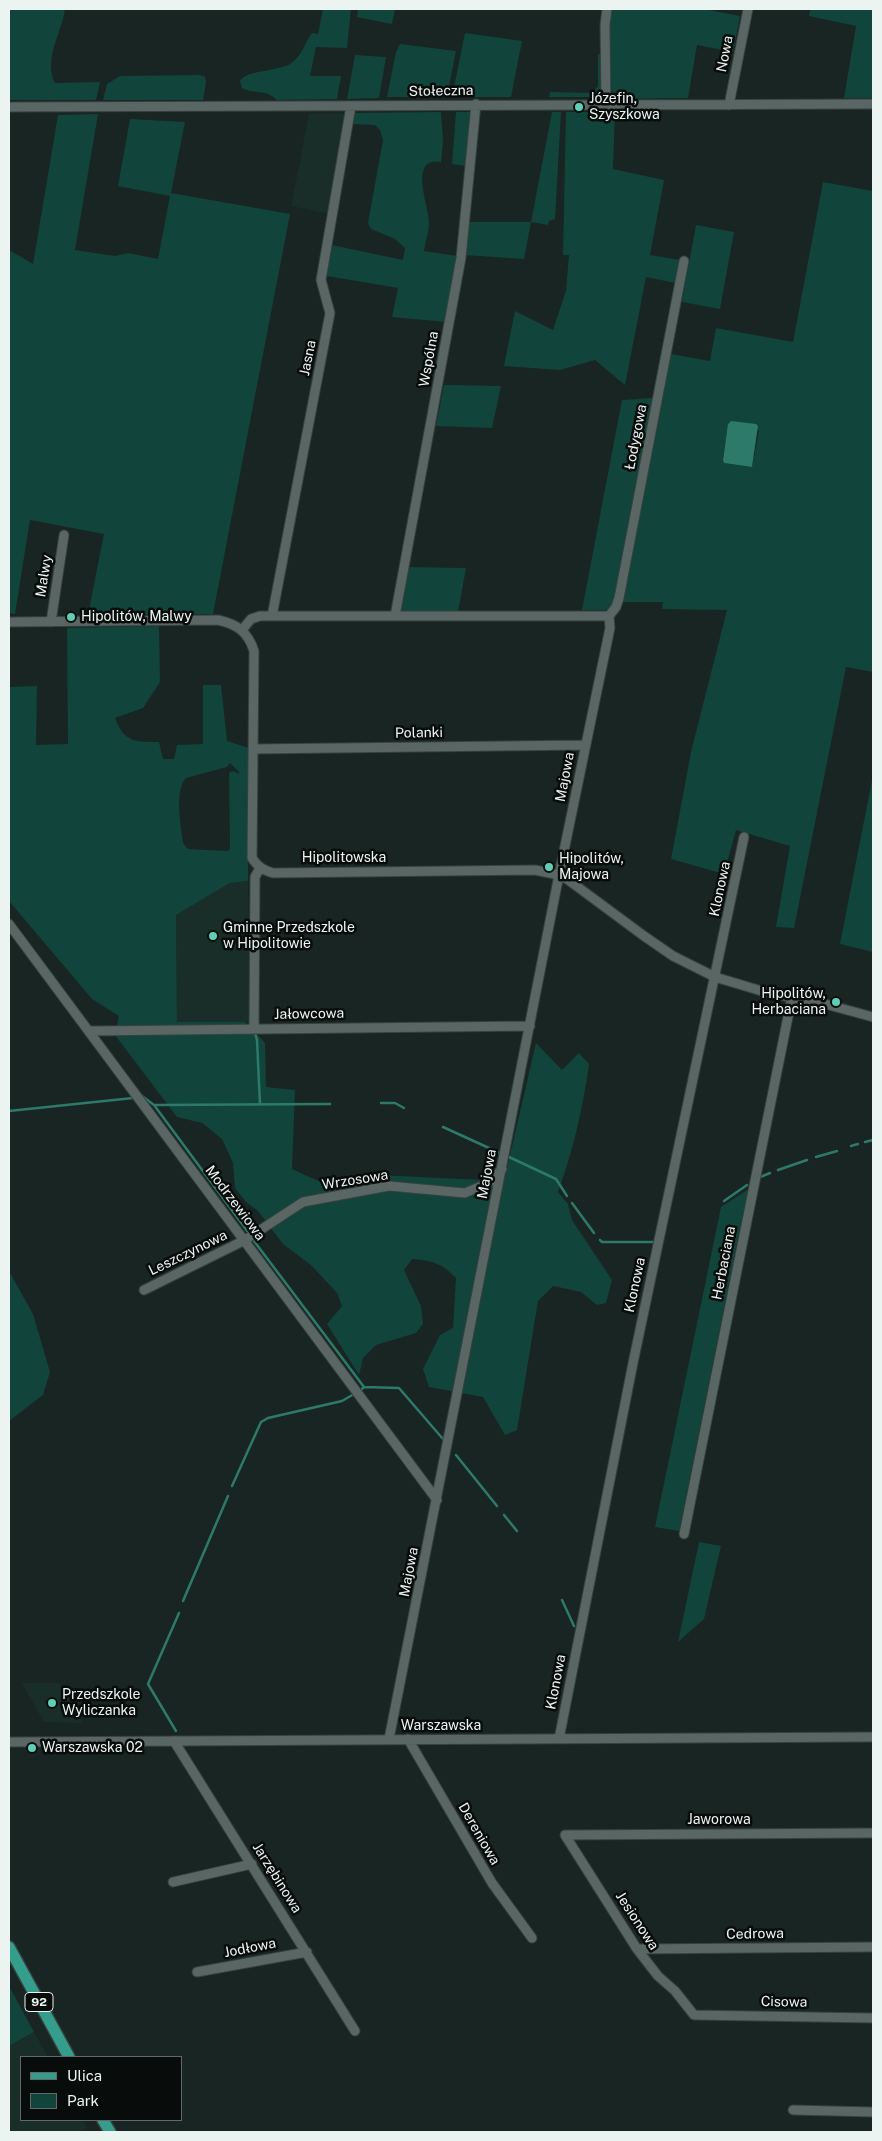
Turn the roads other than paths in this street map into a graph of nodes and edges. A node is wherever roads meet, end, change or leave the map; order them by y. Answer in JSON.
{"nodes":[{"id":1,"x":607,"y":9,"type":"edge"},
{"id":2,"x":748,"y":9,"type":"edge"},
{"id":3,"x":476,"y":104,"type":"junction"},
{"id":4,"x":606,"y":104,"type":"junction"},
{"id":5,"x":873,"y":104,"type":"edge"},
{"id":6,"x":729,"y":105,"type":"junction"},
{"id":7,"x":351,"y":106,"type":"junction"},
{"id":8,"x":9,"y":107,"type":"edge"},
{"id":9,"x":684,"y":261,"type":"dead end"},
{"id":10,"x":64,"y":535,"type":"dead end"},
{"id":11,"x":272,"y":616,"type":"junction"},
{"id":12,"x":395,"y":616,"type":"junction"},
{"id":13,"x":609,"y":616,"type":"junction"},
{"id":14,"x":9,"y":622,"type":"edge"},
{"id":15,"x":51,"y":622,"type":"junction"},
{"id":16,"x":242,"y":630,"type":"junction"},
{"id":17,"x":586,"y":745,"type":"junction"},
{"id":18,"x":253,"y":749,"type":"junction"},
{"id":19,"x":744,"y":837,"type":"dead end"},
{"id":20,"x":260,"y":868,"type":"junction"},
{"id":21,"x":560,"y":875,"type":"junction"},
{"id":22,"x":9,"y":924,"type":"edge"},
{"id":23,"x":715,"y":977,"type":"junction"},
{"id":24,"x":792,"y":997,"type":"junction"},
{"id":25,"x":873,"y":1017,"type":"edge"},
{"id":26,"x":530,"y":1026,"type":"junction"},
{"id":27,"x":254,"y":1028,"type":"junction"},
{"id":28,"x":89,"y":1031,"type":"junction"},
{"id":29,"x":503,"y":1168,"type":"junction"},
{"id":30,"x":245,"y":1240,"type":"junction"},
{"id":31,"x":144,"y":1290,"type":"dead end"},
{"id":32,"x":437,"y":1500,"type":"junction"},
{"id":33,"x":684,"y":1534,"type":"dead end"},
{"id":34,"x":873,"y":1737,"type":"edge"},
{"id":35,"x":389,"y":1739,"type":"junction"},
{"id":36,"x":559,"y":1739,"type":"junction"},
{"id":37,"x":408,"y":1740,"type":"junction"},
{"id":38,"x":174,"y":1741,"type":"junction"},
{"id":39,"x":9,"y":1742,"type":"edge"},
{"id":40,"x":873,"y":1833,"type":"edge"},
{"id":41,"x":565,"y":1835,"type":"joint"},
{"id":42,"x":252,"y":1864,"type":"junction"},
{"id":43,"x":173,"y":1882,"type":"dead end"},
{"id":44,"x":532,"y":1938,"type":"dead end"},
{"id":45,"x":9,"y":1947,"type":"edge"},
{"id":46,"x":873,"y":1947,"type":"edge"},
{"id":47,"x":638,"y":1949,"type":"junction"},
{"id":48,"x":307,"y":1952,"type":"junction"},
{"id":49,"x":197,"y":1972,"type":"dead end"},
{"id":50,"x":694,"y":2015,"type":"joint"},
{"id":51,"x":873,"y":2018,"type":"edge"},
{"id":52,"x":355,"y":2030,"type":"dead end"},
{"id":53,"x":68,"y":2056,"type":"edge"},
{"id":54,"x":793,"y":2110,"type":"dead end"},
{"id":55,"x":873,"y":2112,"type":"edge"},
{"id":56,"x":104,"y":2121,"type":"edge"},
{"id":57,"x":110,"y":2132,"type":"edge"}],
"edges":[{"from":1,"to":4,"type":"street"},
{"from":2,"to":6,"type":"street","name":"Nowa"},
{"from":3,"to":4,"type":"street","name":"Stołeczna"},
{"from":3,"to":7,"type":"street","name":"Stołeczna"},
{"from":3,"to":12,"type":"street","name":"Wspólna"},
{"from":4,"to":6,"type":"street","name":"Stołeczna"},
{"from":5,"to":6,"type":"street","name":"Stołeczna"},
{"from":7,"to":8,"type":"street","name":"Stołeczna"},
{"from":7,"to":11,"type":"street","name":"Jasna"},
{"from":9,"to":13,"type":"street","name":"Łodygowa"},
{"from":10,"to":15,"type":"street","name":"Malwy"},
{"from":11,"to":12,"type":"street"},
{"from":11,"to":16,"type":"street"},
{"from":12,"to":13,"type":"street"},
{"from":13,"to":17,"type":"street","name":"Majowa"},
{"from":14,"to":15,"type":"street"},
{"from":15,"to":16,"type":"street"},
{"from":16,"to":18,"type":"street"},
{"from":17,"to":18,"type":"street","name":"Polanki"},
{"from":17,"to":21,"type":"street","name":"Majowa"},
{"from":18,"to":20,"type":"street"},
{"from":19,"to":23,"type":"street","name":"Klonowa"},
{"from":20,"to":21,"type":"street","name":"Hipolitowska"},
{"from":20,"to":27,"type":"street"},
{"from":21,"to":23,"type":"street","name":"Hipolitowska"},
{"from":21,"to":26,"type":"street","name":"Majowa"},
{"from":22,"to":28,"type":"street","name":"Modrzewiowa"},
{"from":23,"to":24,"type":"street","name":"Hipolitowska"},
{"from":23,"to":36,"type":"street","name":"Klonowa"},
{"from":24,"to":25,"type":"street","name":"Hipolitowska"},
{"from":24,"to":33,"type":"street","name":"Herbaciana"},
{"from":26,"to":27,"type":"street","name":"Jałowcowa"},
{"from":26,"to":29,"type":"street","name":"Majowa"},
{"from":27,"to":28,"type":"street","name":"Jałowcowa"},
{"from":28,"to":30,"type":"street","name":"Modrzewiowa"},
{"from":29,"to":30,"type":"street","name":"Wrzosowa"},
{"from":29,"to":32,"type":"street","name":"Majowa"},
{"from":30,"to":31,"type":"street","name":"Leszczynowa"},
{"from":30,"to":32,"type":"street","name":"Modrzewiowa"},
{"from":32,"to":35,"type":"street","name":"Majowa"},
{"from":34,"to":36,"type":"street","name":"Warszawska"},
{"from":35,"to":37,"type":"street","name":"Warszawska"},
{"from":35,"to":38,"type":"street","name":"Warszawska"},
{"from":36,"to":37,"type":"street","name":"Warszawska"},
{"from":37,"to":44,"type":"street","name":"Dereniowa"},
{"from":38,"to":39,"type":"street","name":"Warszawska"},
{"from":38,"to":42,"type":"street","name":"Jarzębinowa"},
{"from":40,"to":41,"type":"street","name":"Jaworowa"},
{"from":41,"to":47,"type":"street","name":"Jesionowa"},
{"from":42,"to":43,"type":"street"},
{"from":42,"to":48,"type":"street","name":"Jarzębinowa"},
{"from":45,"to":53,"type":"main road","number":"92"},
{"from":46,"to":47,"type":"street","name":"Cedrowa"},
{"from":47,"to":50,"type":"street","name":"Jesionowa"},
{"from":48,"to":49,"type":"street","name":"Jodłowa"},
{"from":48,"to":52,"type":"street","name":"Jarzębinowa"},
{"from":50,"to":51,"type":"street","name":"Cisowa"},
{"from":54,"to":55,"type":"street"},
{"from":56,"to":57,"type":"main road"}]}
